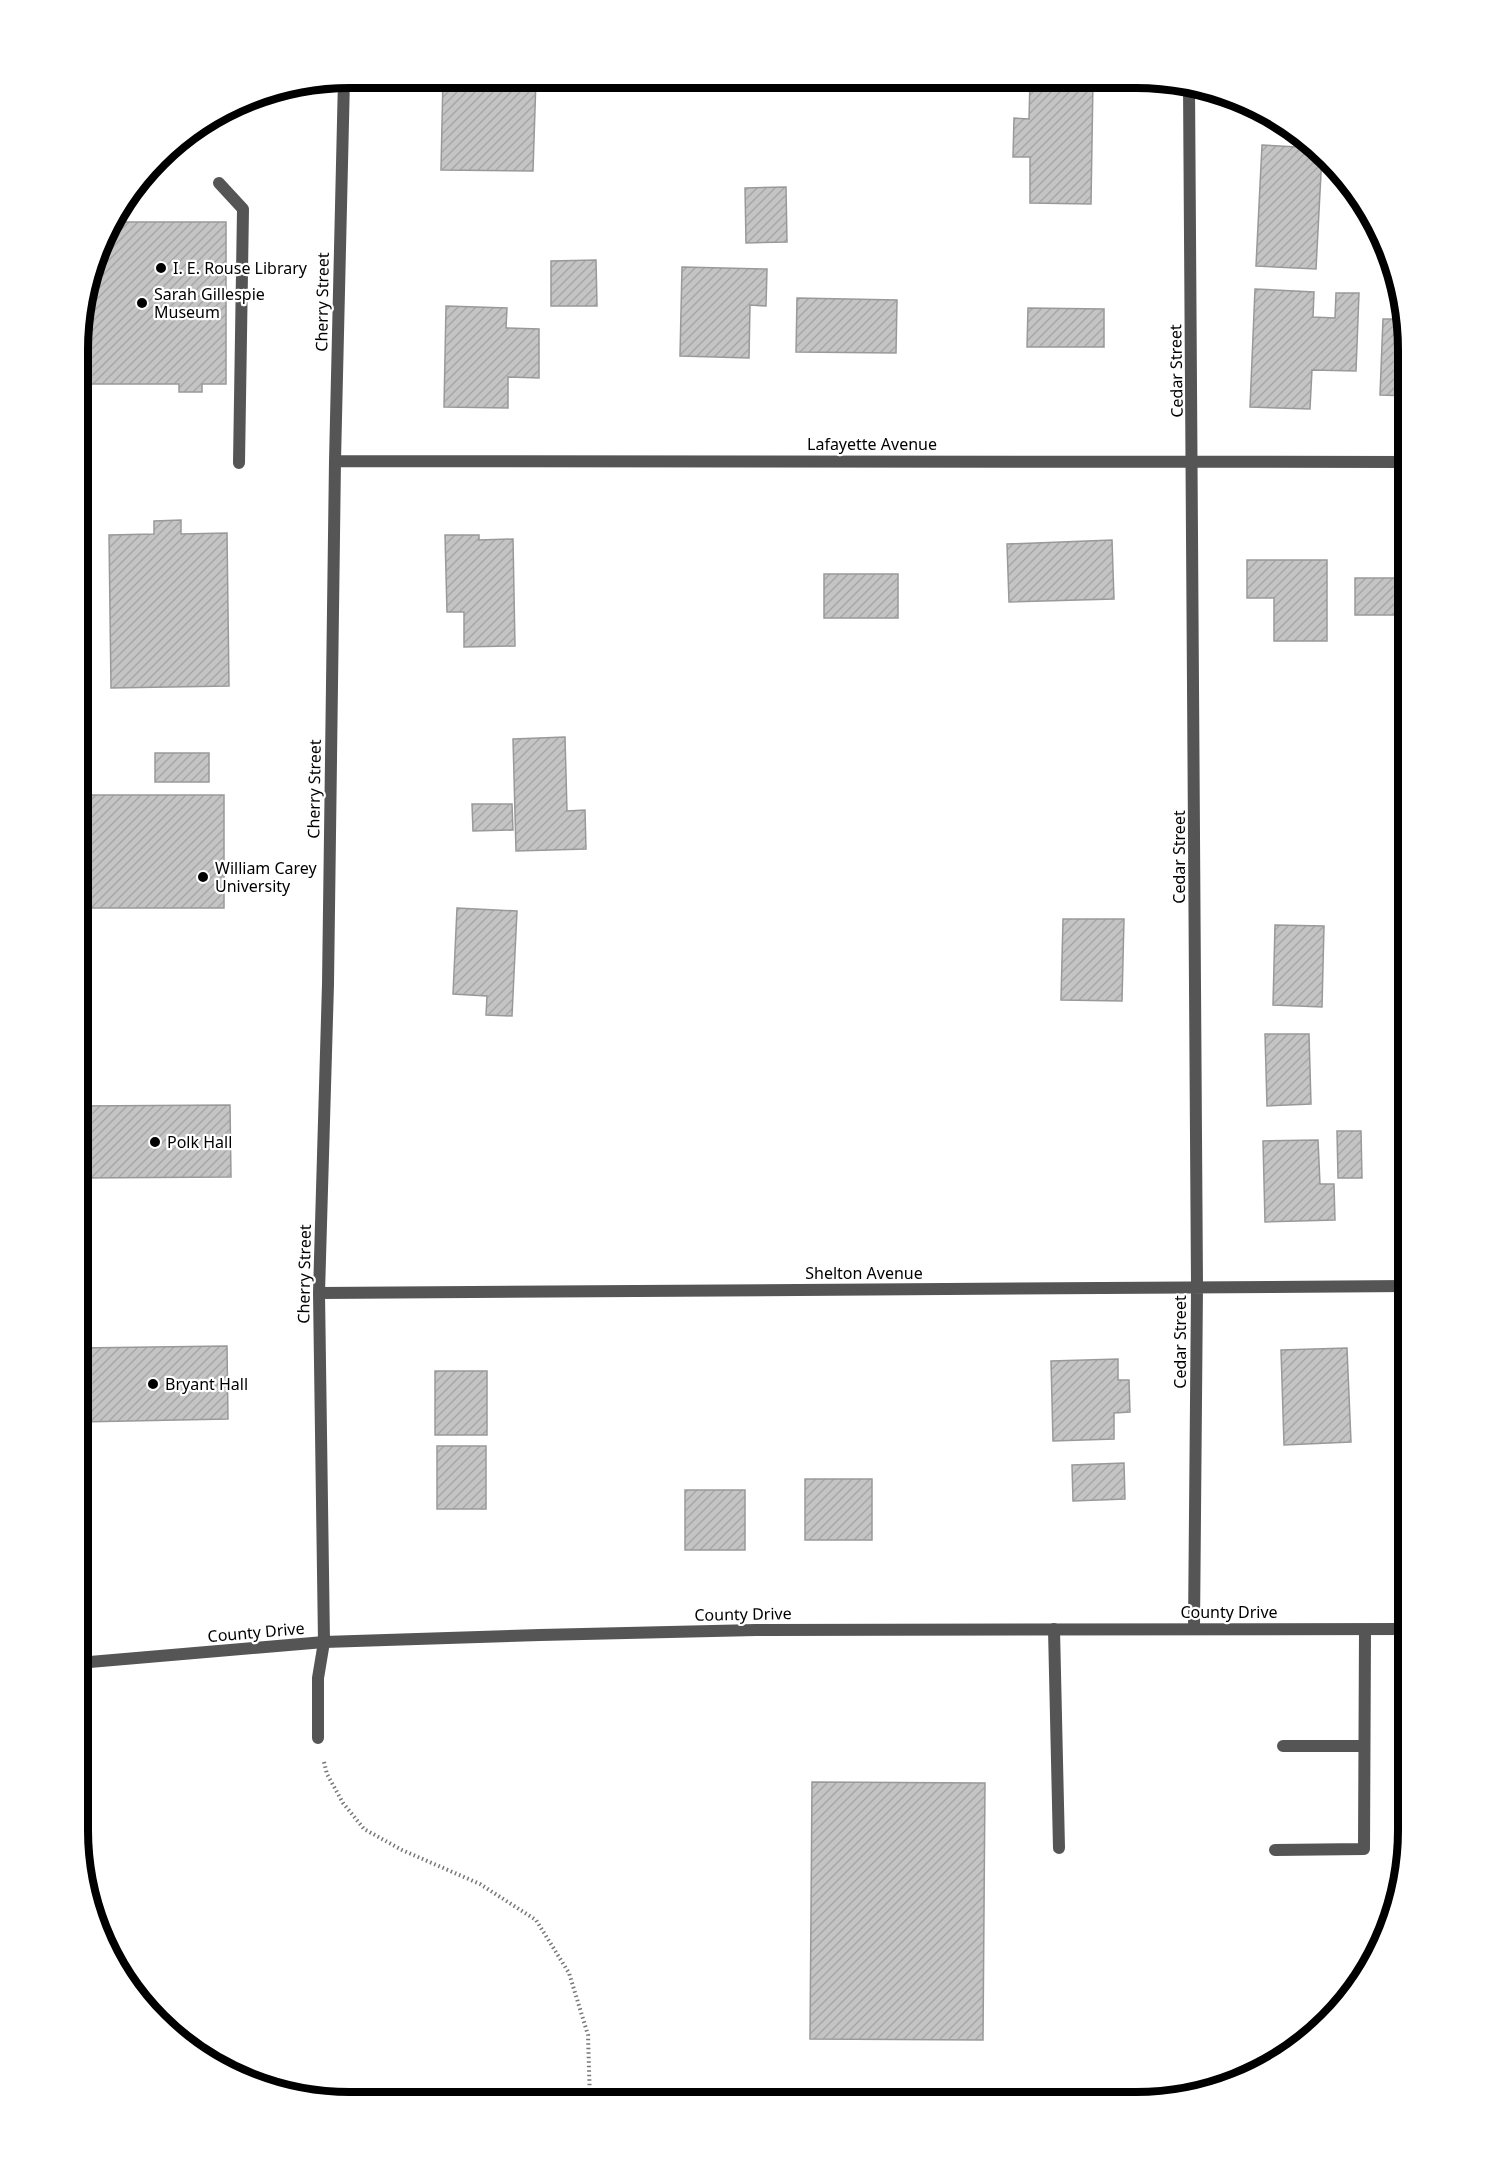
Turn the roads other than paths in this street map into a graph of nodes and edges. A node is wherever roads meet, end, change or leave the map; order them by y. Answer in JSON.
{"nodes":[{"id":1,"x":344,"y":88,"type":"edge"},
{"id":2,"x":1189,"y":94,"type":"edge"},
{"id":3,"x":219,"y":183,"type":"dead end"},
{"id":4,"x":335,"y":460,"type":"junction"},
{"id":5,"x":1193,"y":460,"type":"junction"},
{"id":6,"x":1399,"y":462,"type":"edge"},
{"id":7,"x":239,"y":463,"type":"dead end"},
{"id":8,"x":1399,"y":1286,"type":"edge"},
{"id":9,"x":1197,"y":1287,"type":"junction"},
{"id":10,"x":319,"y":1293,"type":"junction"},
{"id":11,"x":1194,"y":1628,"type":"junction"},
{"id":12,"x":1054,"y":1629,"type":"junction"},
{"id":13,"x":1399,"y":1629,"type":"edge"},
{"id":14,"x":1365,"y":1630,"type":"junction"},
{"id":15,"x":324,"y":1642,"type":"junction"},
{"id":16,"x":88,"y":1661,"type":"edge"},
{"id":17,"x":318,"y":1738,"type":"road end"},
{"id":18,"x":1283,"y":1746,"type":"dead end"},
{"id":19,"x":1364,"y":1746,"type":"junction"},
{"id":20,"x":1059,"y":1848,"type":"dead end"},
{"id":21,"x":1275,"y":1850,"type":"dead end"}],
"edges":[{"from":1,"to":4,"type":"street","name":"Cherry Street"},
{"from":2,"to":5,"type":"street","name":"Cedar Street"},
{"from":3,"to":7,"type":"street"},
{"from":4,"to":5,"type":"street","name":"Lafayette Avenue"},
{"from":4,"to":10,"type":"street","name":"Cherry Street"},
{"from":5,"to":6,"type":"street","name":"Lafayette Avenue"},
{"from":5,"to":9,"type":"street","name":"Cedar Street"},
{"from":8,"to":9,"type":"street","name":"Shelton Avenue"},
{"from":9,"to":10,"type":"street","name":"Shelton Avenue"},
{"from":9,"to":11,"type":"street","name":"Cedar Street"},
{"from":10,"to":15,"type":"street","name":"Cherry Street"},
{"from":11,"to":12,"type":"street","name":"County Drive"},
{"from":11,"to":14,"type":"street","name":"County Drive"},
{"from":12,"to":15,"type":"street","name":"County Drive"},
{"from":12,"to":20,"type":"street"},
{"from":13,"to":14,"type":"street","name":"County Drive"},
{"from":14,"to":19,"type":"street"},
{"from":15,"to":16,"type":"street","name":"County Drive"},
{"from":15,"to":17,"type":"street","name":"Cherry Street"},
{"from":18,"to":19,"type":"street"},
{"from":19,"to":21,"type":"street"}]}
